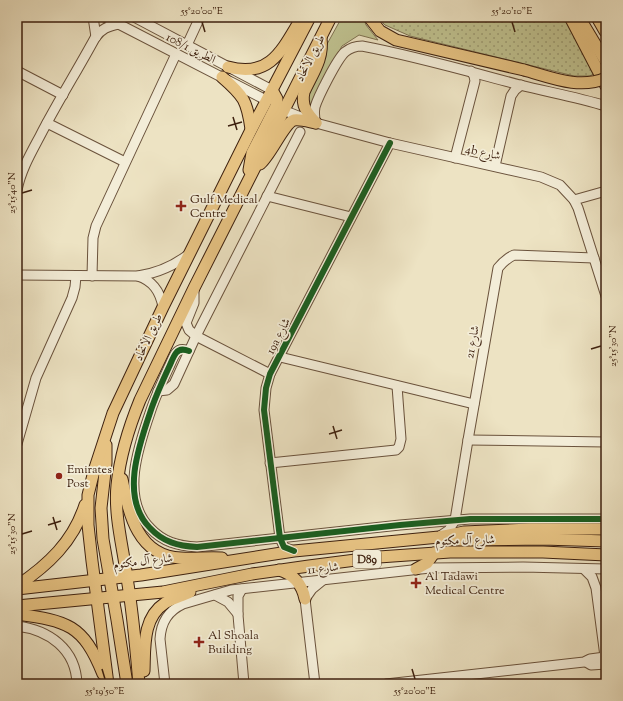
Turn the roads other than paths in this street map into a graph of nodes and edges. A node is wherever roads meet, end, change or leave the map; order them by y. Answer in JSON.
{"nodes":[{"id":1,"x":93,"y":17,"type":"edge"},
{"id":2,"x":105,"y":17,"type":"edge"},
{"id":3,"x":134,"y":17,"type":"edge"},
{"id":4,"x":200,"y":17,"type":"edge"},
{"id":5,"x":302,"y":17,"type":"edge"},
{"id":6,"x":310,"y":17,"type":"edge"},
{"id":7,"x":331,"y":17,"type":"edge"},
{"id":8,"x":337,"y":17,"type":"edge"},
{"id":9,"x":369,"y":17,"type":"edge"},
{"id":10,"x":570,"y":17,"type":"edge"},
{"id":11,"x":580,"y":17,"type":"edge"},
{"id":12,"x":598,"y":17,"type":"edge"},
{"id":13,"x":119,"y":24,"type":"junction"},
{"id":14,"x":606,"y":32,"type":"edge"},
{"id":15,"x":321,"y":36,"type":"junction"},
{"id":16,"x":96,"y":37,"type":"junction"},
{"id":17,"x":187,"y":45,"type":"junction"},
{"id":18,"x":176,"y":54,"type":"junction"},
{"id":19,"x":606,"y":62,"type":"edge"},
{"id":20,"x":228,"y":67,"type":"junction"},
{"id":21,"x":17,"y":71,"type":"edge"},
{"id":22,"x":471,"y":71,"type":"junction"},
{"id":23,"x":222,"y":77,"type":"junction"},
{"id":24,"x":606,"y":78,"type":"edge"},
{"id":25,"x":521,"y":85,"type":"junction"},
{"id":26,"x":606,"y":86,"type":"edge"},
{"id":27,"x":272,"y":90,"type":"junction"},
{"id":28,"x":63,"y":95,"type":"junction"},
{"id":29,"x":275,"y":105,"type":"junction"},
{"id":30,"x":606,"y":106,"type":"edge"},
{"id":31,"x":316,"y":122,"type":"junction"},
{"id":32,"x":47,"y":123,"type":"junction"},
{"id":33,"x":251,"y":129,"type":"junction"},
{"id":34,"x":300,"y":132,"type":"dead end"},
{"id":35,"x":390,"y":142,"type":"junction"},
{"id":36,"x":456,"y":158,"type":"junction"},
{"id":37,"x":125,"y":162,"type":"junction"},
{"id":38,"x":495,"y":166,"type":"junction"},
{"id":39,"x":251,"y":173,"type":"junction"},
{"id":40,"x":17,"y":190,"type":"edge"},
{"id":41,"x":606,"y":191,"type":"edge"},
{"id":42,"x":267,"y":196,"type":"junction"},
{"id":43,"x":574,"y":200,"type":"junction"},
{"id":44,"x":351,"y":217,"type":"junction"},
{"id":45,"x":189,"y":254,"type":"junction"},
{"id":46,"x":594,"y":258,"type":"junction"},
{"id":47,"x":17,"y":275,"type":"edge"},
{"id":48,"x":76,"y":276,"type":"junction"},
{"id":49,"x":92,"y":276,"type":"junction"},
{"id":50,"x":138,"y":276,"type":"junction"},
{"id":51,"x":194,"y":288,"type":"junction"},
{"id":52,"x":606,"y":296,"type":"edge"},
{"id":53,"x":163,"y":306,"type":"junction"},
{"id":54,"x":196,"y":336,"type":"junction"},
{"id":55,"x":280,"y":357,"type":"junction"},
{"id":56,"x":270,"y":374,"type":"junction"},
{"id":57,"x":397,"y":386,"type":"junction"},
{"id":58,"x":474,"y":404,"type":"junction"},
{"id":59,"x":106,"y":437,"type":"junction"},
{"id":60,"x":468,"y":440,"type":"junction"},
{"id":61,"x":606,"y":442,"type":"edge"},
{"id":62,"x":17,"y":444,"type":"edge"},
{"id":63,"x":270,"y":463,"type":"junction"},
{"id":64,"x":120,"y":470,"type":"junction"},
{"id":65,"x":88,"y":495,"type":"junction"},
{"id":66,"x":606,"y":519,"type":"edge"},
{"id":67,"x":455,"y":520,"type":"junction"},
{"id":68,"x":606,"y":529,"type":"edge"},
{"id":69,"x":472,"y":532,"type":"junction"},
{"id":70,"x":439,"y":537,"type":"junction"},
{"id":71,"x":280,"y":538,"type":"junction"},
{"id":72,"x":606,"y":541,"type":"edge"},
{"id":73,"x":294,"y":551,"type":"junction"},
{"id":74,"x":434,"y":553,"type":"junction"},
{"id":75,"x":606,"y":554,"type":"edge"},
{"id":76,"x":236,"y":561,"type":"junction"},
{"id":77,"x":584,"y":569,"type":"junction"},
{"id":78,"x":278,"y":570,"type":"junction"},
{"id":79,"x":416,"y":570,"type":"junction"},
{"id":80,"x":606,"y":570,"type":"edge"},
{"id":81,"x":127,"y":577,"type":"junction"},
{"id":82,"x":109,"y":578,"type":"junction"},
{"id":83,"x":94,"y":580,"type":"junction"},
{"id":84,"x":323,"y":580,"type":"junction"},
{"id":85,"x":299,"y":583,"type":"junction"},
{"id":86,"x":201,"y":585,"type":"junction"},
{"id":87,"x":17,"y":586,"type":"edge"},
{"id":88,"x":596,"y":588,"type":"junction"},
{"id":89,"x":17,"y":589,"type":"edge"},
{"id":90,"x":242,"y":589,"type":"junction"},
{"id":91,"x":130,"y":595,"type":"junction"},
{"id":92,"x":215,"y":595,"type":"junction"},
{"id":93,"x":113,"y":597,"type":"junction"},
{"id":94,"x":98,"y":598,"type":"junction"},
{"id":95,"x":305,"y":599,"type":"junction"},
{"id":96,"x":17,"y":606,"type":"edge"},
{"id":97,"x":17,"y":614,"type":"edge"},
{"id":98,"x":238,"y":615,"type":"junction"},
{"id":99,"x":17,"y":626,"type":"edge"},
{"id":100,"x":606,"y":662,"type":"edge"},
{"id":101,"x":77,"y":684,"type":"edge"},
{"id":102,"x":108,"y":684,"type":"edge"},
{"id":103,"x":127,"y":684,"type":"edge"},
{"id":104,"x":139,"y":684,"type":"edge"},
{"id":105,"x":143,"y":684,"type":"edge"},
{"id":106,"x":165,"y":684,"type":"edge"},
{"id":107,"x":244,"y":684,"type":"edge"},
{"id":108,"x":315,"y":684,"type":"edge"},
{"id":109,"x":386,"y":684,"type":"edge"}],
"edges":[{"from":1,"to":16,"type":"street"},
{"from":2,"to":13,"type":"street","name":"108/1 الطريق"},
{"from":3,"to":17,"type":"street","name":"108/1 الطريق"},
{"from":4,"to":17,"type":"street"},
{"from":5,"to":20,"type":"main road"},
{"from":6,"to":27,"type":"main road","name":"طريق الاتحاد"},
{"from":7,"to":15,"type":"main road","name":"طريق الاتحاد"},
{"from":8,"to":15,"type":"main road"},
{"from":9,"to":24,"type":"main road","bridge":true},
{"from":10,"to":26,"type":"main road"},
{"from":11,"to":19,"type":"main road"},
{"from":12,"to":14,"type":"highway"},
{"from":13,"to":16,"type":"street"},
{"from":13,"to":18,"type":"street","name":"108/1 الطريق"},
{"from":15,"to":29,"type":"main road","name":"طريق الاتحاد"},
{"from":15,"to":31,"type":"main road"},
{"from":16,"to":28,"type":"street"},
{"from":17,"to":20,"type":"street","name":"108/1 الطريق"},
{"from":18,"to":23,"type":"street","name":"108/1 الطريق"},
{"from":18,"to":37,"type":"street"},
{"from":20,"to":27,"type":"street","name":"108/1 الطريق"},
{"from":21,"to":28,"type":"street"},
{"from":22,"to":25,"type":"street"},
{"from":22,"to":31,"type":"street"},
{"from":22,"to":36,"type":"street"},
{"from":23,"to":29,"type":"street","name":"108/1 الطريق"},
{"from":23,"to":33,"type":"main road"},
{"from":25,"to":30,"type":"street"},
{"from":25,"to":38,"type":"street"},
{"from":27,"to":29,"type":"main road"},
{"from":28,"to":32,"type":"street"},
{"from":29,"to":31,"type":"street","name":"4b شارع"},
{"from":29,"to":33,"type":"main road","name":"طريق الاتحاد"},
{"from":29,"to":39,"type":"main road"},
{"from":31,"to":35,"type":"street","name":"4b شارع"},
{"from":31,"to":39,"type":"main road"},
{"from":32,"to":37,"type":"street"},
{"from":32,"to":40,"type":"street"},
{"from":33,"to":45,"type":"main road","name":"طريق الاتحاد"},
{"from":34,"to":42,"type":"street"},
{"from":35,"to":36,"type":"street","name":"4b شارع"},
{"from":35,"to":44,"type":"street","name":"19a شارع"},
{"from":36,"to":38,"type":"street","name":"4b شارع"},
{"from":37,"to":49,"type":"street"},
{"from":38,"to":43,"type":"street","name":"4b شارع"},
{"from":39,"to":51,"type":"main road","name":"طريق الاتحاد"},
{"from":41,"to":43,"type":"street"},
{"from":42,"to":44,"type":"street"},
{"from":42,"to":54,"type":"street"},
{"from":43,"to":46,"type":"street","name":"4b شارع"},
{"from":44,"to":55,"type":"street","name":"19a شارع"},
{"from":45,"to":50,"type":"street"},
{"from":45,"to":53,"type":"main road","name":"طريق الاتحاد"},
{"from":46,"to":52,"type":"street","name":"4b شارع"},
{"from":46,"to":58,"type":"street","name":"شارع 21"},
{"from":47,"to":48,"type":"street"},
{"from":48,"to":49,"type":"street"},
{"from":48,"to":62,"type":"street"},
{"from":49,"to":50,"type":"street"},
{"from":50,"to":53,"type":"street"},
{"from":51,"to":54,"type":"street"},
{"from":51,"to":64,"type":"main road","name":"طريق الاتحاد"},
{"from":53,"to":59,"type":"main road","name":"طريق الاتحاد"},
{"from":54,"to":56,"type":"street"},
{"from":54,"to":71,"type":"street"},
{"from":55,"to":56,"type":"street","name":"19a شارع"},
{"from":55,"to":57,"type":"street"},
{"from":56,"to":63,"type":"street","name":"19a شارع"},
{"from":57,"to":58,"type":"street"},
{"from":57,"to":63,"type":"street"},
{"from":58,"to":60,"type":"street","name":"شارع 21"},
{"from":59,"to":65,"type":"main road","name":"طريق الاتحاد"},
{"from":59,"to":82,"type":"main road"},
{"from":60,"to":61,"type":"street"},
{"from":60,"to":67,"type":"street","name":"شارع 21"},
{"from":63,"to":71,"type":"street","name":"19a شارع"},
{"from":64,"to":76,"type":"main road"},
{"from":64,"to":81,"type":"main road","name":"طريق الاتحاد"},
{"from":65,"to":83,"type":"main road","name":"طريق الاتحاد"},
{"from":65,"to":87,"type":"main road"},
{"from":66,"to":67,"type":"street"},
{"from":67,"to":69,"type":"street"},
{"from":67,"to":70,"type":"street"},
{"from":67,"to":71,"type":"street"},
{"from":68,"to":69,"type":"main road","name":"شارع آل مكتوم","number":"D89"},
{"from":69,"to":70,"type":"main road","name":"شارع آل مكتوم","number":"D89"},
{"from":70,"to":72,"type":"main road"},
{"from":70,"to":73,"type":"main road","name":"شارع آل مكتوم","number":"D89"},
{"from":71,"to":73,"type":"street"},
{"from":73,"to":76,"type":"main road","name":"شارع آل مكتوم","number":"D89"},
{"from":74,"to":75,"type":"main road","name":"شارع آل مكتوم","number":"D89"},
{"from":74,"to":78,"type":"main road","name":"شارع آل مكتوم","number":"D89"},
{"from":74,"to":79,"type":"main road"},
{"from":76,"to":81,"type":"main road","name":"شارع آل مكتوم","number":"D89"},
{"from":77,"to":79,"type":"street","name":"شارع 11"},
{"from":77,"to":80,"type":"street","name":"شارع 11"},
{"from":77,"to":88,"type":"street"},
{"from":78,"to":85,"type":"main road"},
{"from":78,"to":86,"type":"main road","name":"شارع آل مكتوم","number":"D89"},
{"from":79,"to":84,"type":"street","name":"شارع 11"},
{"from":80,"to":88,"type":"street"},
{"from":81,"to":82,"type":"main road","name":"شارع آل مكتوم","number":"D89"},
{"from":81,"to":91,"type":"main road","name":"طريق الاتحاد"},
{"from":82,"to":83,"type":"main road","name":"شارع آل مكتوم","number":"D89"},
{"from":82,"to":93,"type":"main road"},
{"from":83,"to":89,"type":"main road","name":"شارع آل مكتوم","number":"D89"},
{"from":83,"to":94,"type":"main road","name":"طريق الاتحاد"},
{"from":84,"to":85,"type":"street","name":"شارع 11"},
{"from":84,"to":95,"type":"street"},
{"from":85,"to":90,"type":"street","name":"شارع 11"},
{"from":85,"to":95,"type":"main road"},
{"from":86,"to":91,"type":"main road","name":"شارع آل مكتوم","number":"D89"},
{"from":86,"to":105,"type":"main road"},
{"from":88,"to":100,"type":"street"},
{"from":90,"to":92,"type":"street","name":"شارع 11"},
{"from":90,"to":98,"type":"street"},
{"from":91,"to":93,"type":"main road","name":"شارع آل مكتوم","number":"D89"},
{"from":91,"to":104,"type":"main road","name":"طريق الاتحاد"},
{"from":92,"to":98,"type":"street"},
{"from":92,"to":106,"type":"street","name":"شارع 11"},
{"from":93,"to":94,"type":"main road","name":"شارع آل مكتوم","number":"D89"},
{"from":93,"to":103,"type":"main road"},
{"from":94,"to":96,"type":"main road","name":"شارع آل مكتوم","number":"D89"},
{"from":94,"to":102,"type":"main road","name":"طريق الاتحاد"},
{"from":95,"to":108,"type":"street"},
{"from":97,"to":102,"type":"main road"},
{"from":98,"to":107,"type":"street"},
{"from":99,"to":101,"type":"street"},
{"from":100,"to":109,"type":"street"}]}
